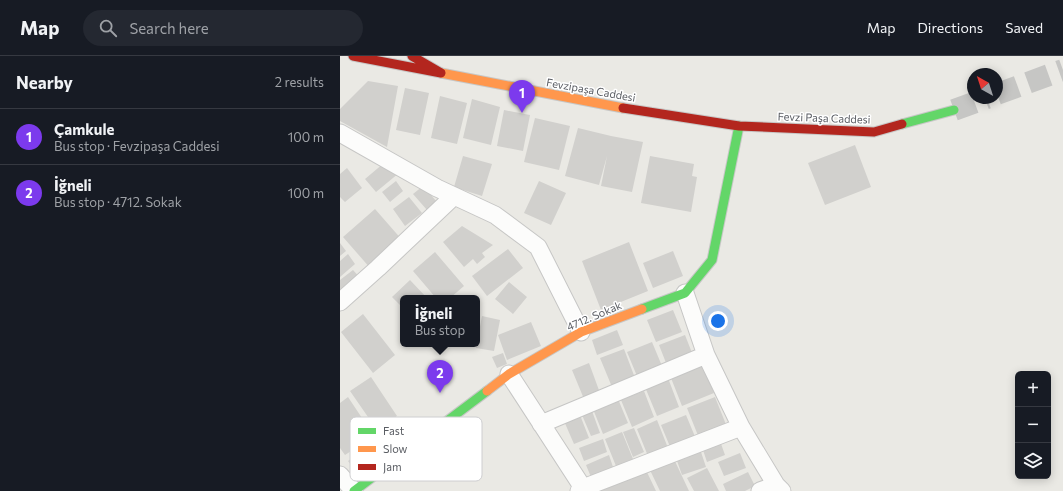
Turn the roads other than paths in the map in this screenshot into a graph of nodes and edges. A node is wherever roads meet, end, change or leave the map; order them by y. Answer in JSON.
{"nodes":[{"id":1,"x":353,"y":56,"type":"edge"},
{"id":2,"x":412,"y":56,"type":"edge"},
{"id":3,"x":441,"y":73,"type":"junction"},
{"id":4,"x":954,"y":110,"type":"tunnel mouth"},
{"id":5,"x":739,"y":126,"type":"junction"},
{"id":6,"x":340,"y":133,"type":"edge"},
{"id":7,"x":454,"y":196,"type":"junction"},
{"id":8,"x":685,"y":293,"type":"junction"},
{"id":9,"x":340,"y":302,"type":"edge"},
{"id":10,"x":581,"y":332,"type":"junction"},
{"id":11,"x":706,"y":355,"type":"junction"},
{"id":12,"x":509,"y":374,"type":"junction"},
{"id":13,"x":452,"y":417,"type":"edge"},
{"id":14,"x":541,"y":424,"type":"junction"},
{"id":15,"x":741,"y":427,"type":"junction"},
{"id":16,"x":340,"y":475,"type":"edge"},
{"id":17,"x":367,"y":481,"type":"edge"},
{"id":18,"x":779,"y":488,"type":"edge"},
{"id":19,"x":582,"y":490,"type":"edge"},
{"id":20,"x":354,"y":491,"type":"edge"},
{"id":21,"x":760,"y":491,"type":"edge"}],
"edges":[{"from":1,"to":3,"type":"street","name":"Fevzipaşa Caddesi"},
{"from":2,"to":3,"type":"street","name":"Fevzipaşa Caddesi"},
{"from":3,"to":5,"type":"street","name":"Fevzipaşa Caddesi"},
{"from":4,"to":5,"type":"street","name":"Fevzi Paşa Caddesi"},
{"from":5,"to":8,"type":"street"},
{"from":6,"to":7,"type":"street"},
{"from":7,"to":9,"type":"street"},
{"from":7,"to":10,"type":"street"},
{"from":8,"to":10,"type":"street","name":"4712. Sokak"},
{"from":8,"to":11,"type":"street"},
{"from":10,"to":12,"type":"street","name":"4712. Sokak"},
{"from":11,"to":14,"type":"street"},
{"from":11,"to":15,"type":"street"},
{"from":12,"to":13,"type":"street","name":"4712. Sokak"},
{"from":12,"to":14,"type":"street"},
{"from":14,"to":19,"type":"street"},
{"from":15,"to":18,"type":"street"},
{"from":15,"to":19,"type":"street"},
{"from":16,"to":20,"type":"street"},
{"from":17,"to":20,"type":"street","name":"4712. Sokak"},
{"from":18,"to":21,"type":"street"}]}
